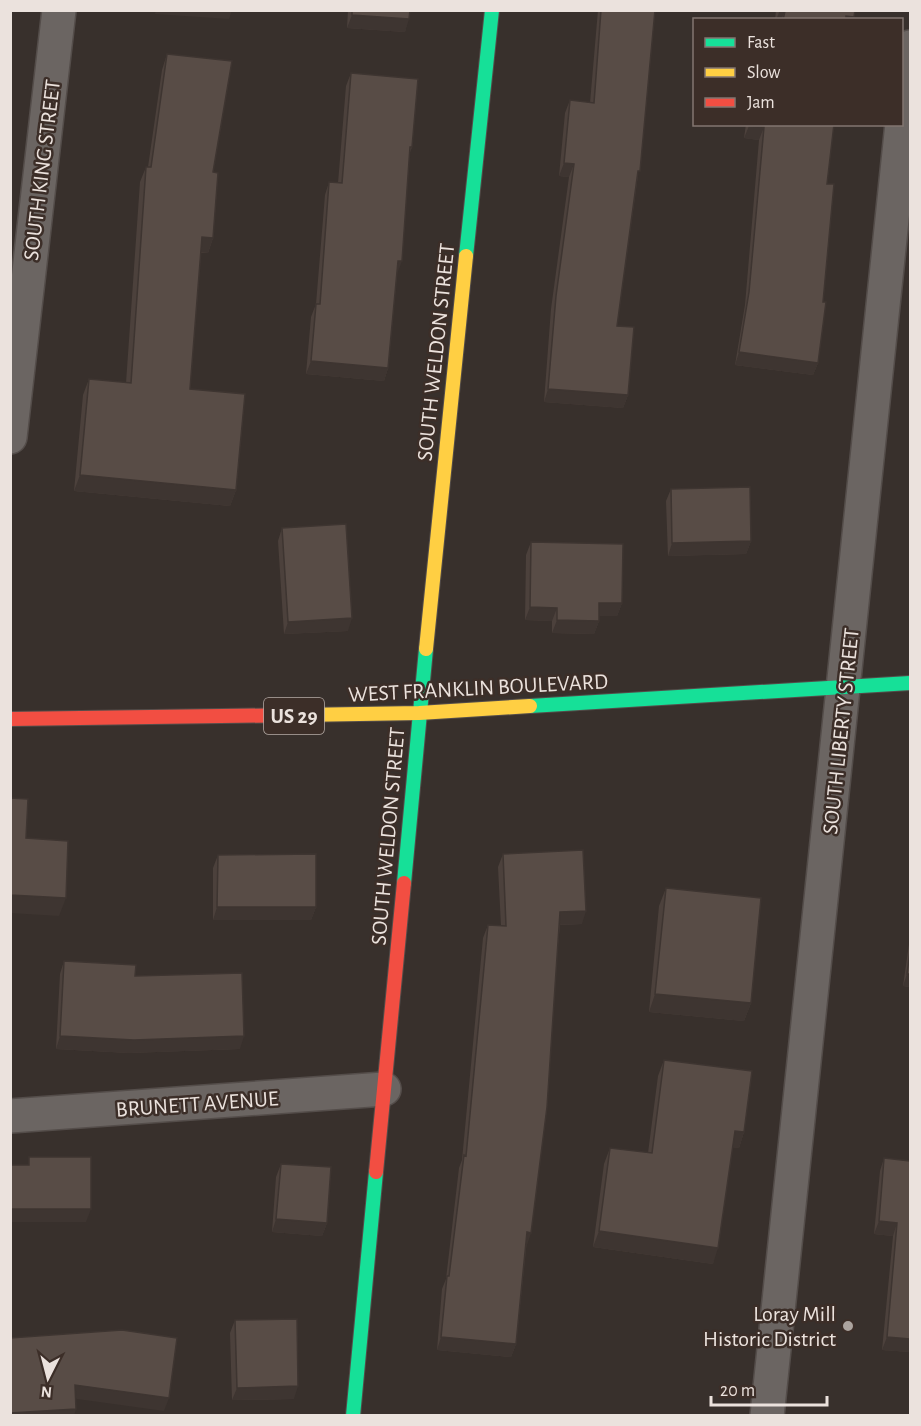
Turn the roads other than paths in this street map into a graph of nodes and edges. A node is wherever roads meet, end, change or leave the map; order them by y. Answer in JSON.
{"nodes":[{"id":1,"x":59,"y":10,"type":"edge"},
{"id":2,"x":492,"y":10,"type":"edge"},
{"id":3,"x":910,"y":47,"type":"edge"},
{"id":4,"x":903,"y":116,"type":"edge"},
{"id":5,"x":902,"y":126,"type":"edge"},
{"id":6,"x":10,"y":437,"type":"edge"},
{"id":7,"x":910,"y":683,"type":"edge"},
{"id":8,"x":845,"y":686,"type":"junction"},
{"id":9,"x":419,"y":713,"type":"junction"},
{"id":10,"x":10,"y":719,"type":"edge"},
{"id":11,"x":384,"y":1089,"type":"junction"},
{"id":12,"x":10,"y":1116,"type":"edge"},
{"id":13,"x":352,"y":1416,"type":"edge"},
{"id":14,"x":767,"y":1416,"type":"edge"}],
"edges":[{"from":1,"to":6,"type":"street","name":"SOUTH KING STREET"},
{"from":2,"to":9,"type":"street","name":"SOUTH WELDON STREET"},
{"from":3,"to":4,"type":"street","name":"SOUTH LIBERTY STREET"},
{"from":5,"to":8,"type":"street","name":"SOUTH LIBERTY STREET"},
{"from":7,"to":8,"type":"street","name":"WEST FRANKLIN BOULEVARD","number":"US 29"},
{"from":8,"to":9,"type":"street","name":"WEST FRANKLIN BOULEVARD","number":"US 29"},
{"from":8,"to":14,"type":"street","name":"SOUTH LIBERTY STREET"},
{"from":9,"to":10,"type":"street","name":"WEST FRANKLIN BOULEVARD","number":"US 29"},
{"from":9,"to":11,"type":"street","name":"SOUTH WELDON STREET"},
{"from":11,"to":12,"type":"street","name":"BRUNETT AVENUE"},
{"from":11,"to":13,"type":"street","name":"SOUTH WELDON STREET"}]}
